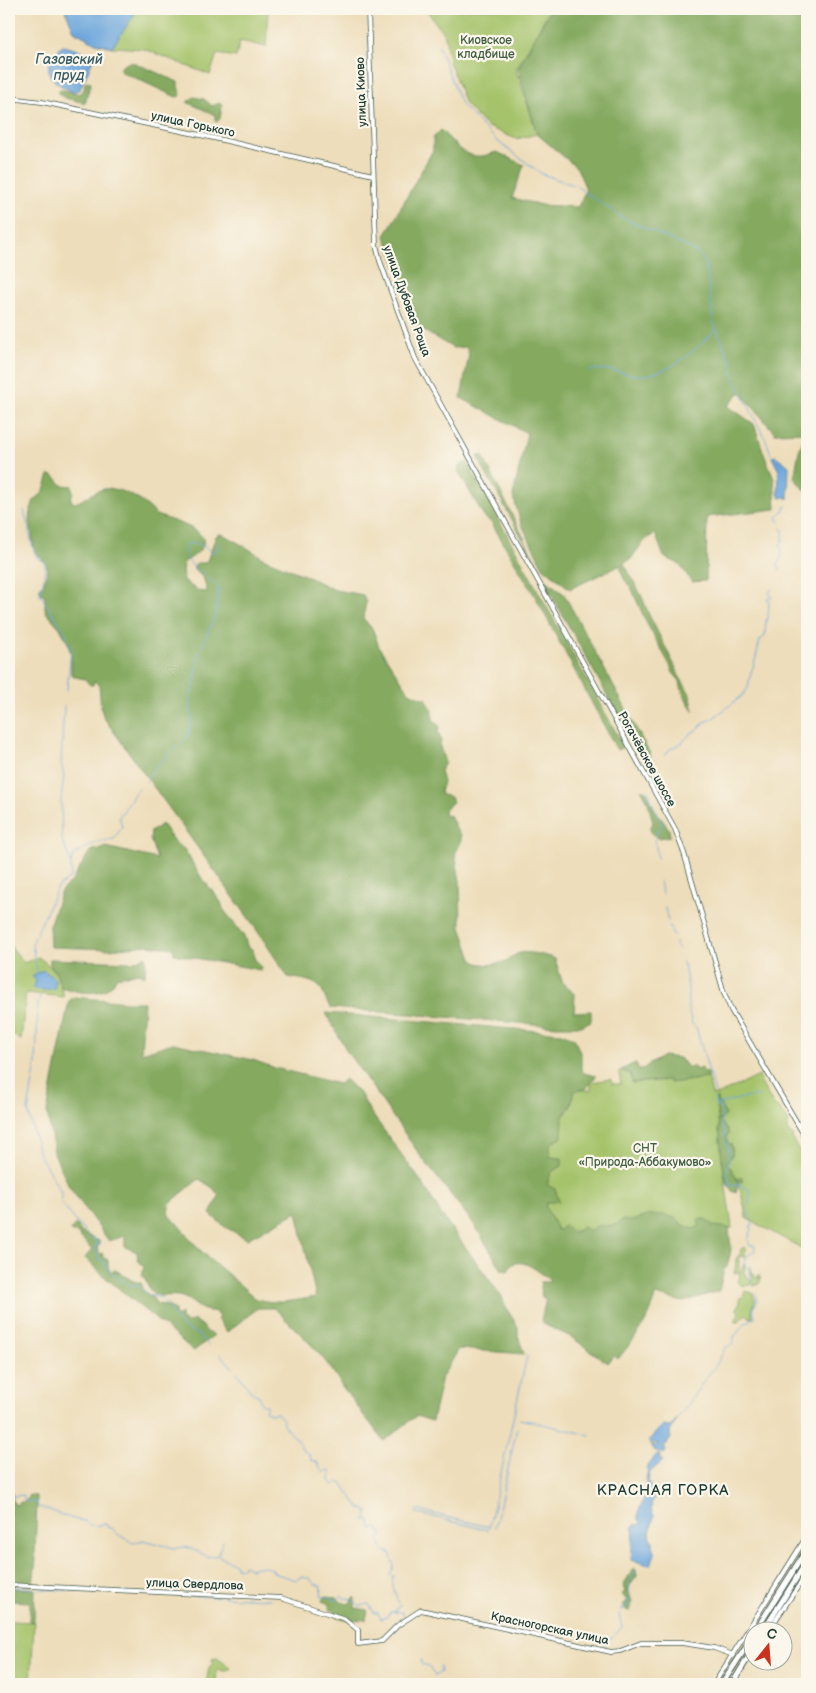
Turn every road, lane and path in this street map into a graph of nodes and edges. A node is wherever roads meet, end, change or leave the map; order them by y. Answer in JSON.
{"nodes":[{"id":1,"x":368,"y":9,"type":"edge"},
{"id":2,"x":9,"y":98,"type":"edge"},
{"id":3,"x":373,"y":175,"type":"junction"},
{"id":4,"x":438,"y":400,"type":"joint"},
{"id":5,"x":807,"y":1140,"type":"edge"},
{"id":6,"x":807,"y":1536,"type":"edge"},
{"id":7,"x":807,"y":1549,"type":"edge"},
{"id":8,"x":807,"y":1561,"type":"edge"},
{"id":9,"x":807,"y":1573,"type":"edge"},
{"id":10,"x":9,"y":1586,"type":"edge"},
{"id":11,"x":422,"y":1610,"type":"joint"},
{"id":12,"x":762,"y":1620,"type":"edge"},
{"id":13,"x":770,"y":1620,"type":"edge"},
{"id":14,"x":776,"y":1620,"type":"edge"},
{"id":15,"x":744,"y":1650,"type":"edge"},
{"id":16,"x":733,"y":1655,"type":"junction"},
{"id":17,"x":744,"y":1664,"type":"edge"},
{"id":18,"x":714,"y":1684,"type":"edge"},
{"id":19,"x":722,"y":1684,"type":"edge"},
{"id":20,"x":732,"y":1684,"type":"edge"}],
"edges":[{"from":1,"to":3,"type":"main road","name":"улица Киово"},
{"from":2,"to":3,"type":"main road","name":"улица Горького"},
{"from":3,"to":4,"type":"main road","name":"улица Дубовая Роща"},
{"from":4,"to":5,"type":"main road","name":"Рогачёвское шоссе"},
{"from":6,"to":16,"type":"main road"},
{"from":7,"to":12,"type":"highway"},
{"from":8,"to":13,"type":"highway"},
{"from":9,"to":14,"type":"main road"},
{"from":10,"to":11,"type":"main road","name":"улица Свердлова"},
{"from":11,"to":16,"type":"main road","name":"Красногорская улица"},
{"from":15,"to":19,"type":"highway"},
{"from":16,"to":18,"type":"main road"},
{"from":17,"to":20,"type":"highway"}]}
